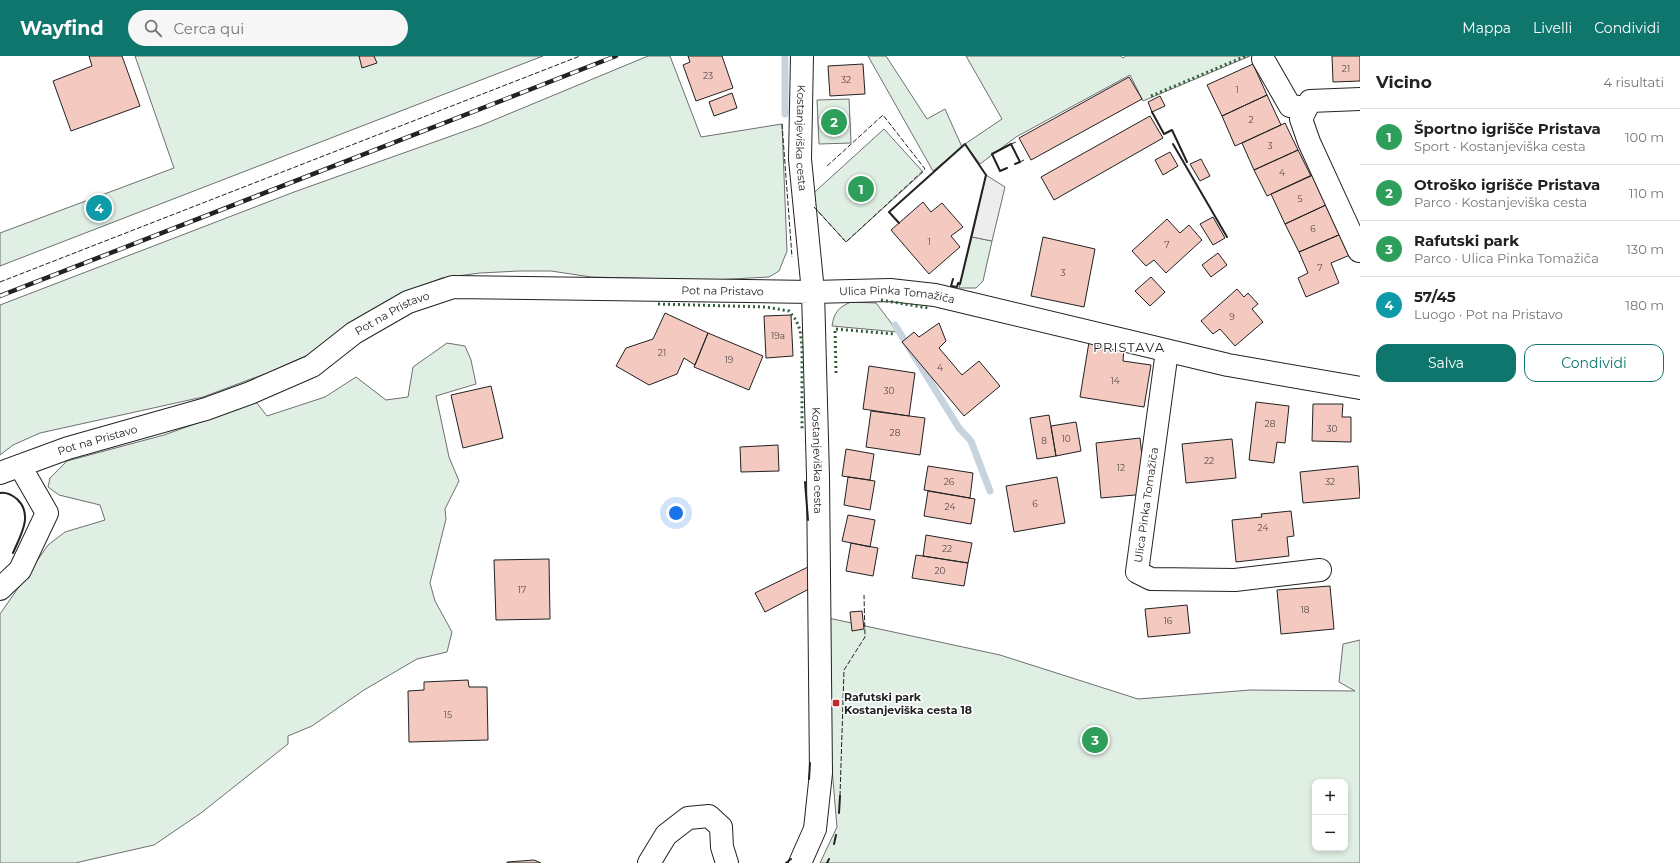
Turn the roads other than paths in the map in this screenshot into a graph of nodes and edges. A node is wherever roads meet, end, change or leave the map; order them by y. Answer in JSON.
{"nodes":[{"id":1,"x":802,"y":56,"type":"edge"},
{"id":2,"x":1263,"y":59,"type":"dead end"},
{"id":3,"x":1360,"y":99,"type":"edge"},
{"id":4,"x":1306,"y":108,"type":"junction"},
{"id":5,"x":1359,"y":251,"type":"dead end"},
{"id":6,"x":813,"y":292,"type":"junction"},
{"id":7,"x":1167,"y":351,"type":"junction"},
{"id":8,"x":1360,"y":388,"type":"edge"},
{"id":9,"x":10,"y":470,"type":"edge"},
{"id":10,"x":1320,"y":570,"type":"dead end"},
{"id":11,"x":0,"y":589,"type":"edge"},
{"id":12,"x":649,"y":863,"type":"edge"},
{"id":13,"x":727,"y":863,"type":"edge"},
{"id":14,"x":800,"y":863,"type":"edge"}],
"edges":[{"from":1,"to":6,"type":"street","name":"Kostanjeviška cesta"},
{"from":2,"to":4,"type":"street"},
{"from":3,"to":4,"type":"street"},
{"from":4,"to":5,"type":"street"},
{"from":6,"to":7,"type":"street","name":"Ulica Pinka Tomažiča"},
{"from":6,"to":9,"type":"street","name":"Pot na Pristavo"},
{"from":6,"to":14,"type":"street","name":"Kostanjeviška cesta"},
{"from":7,"to":8,"type":"street","name":"Ulica Pinka Tomažiča"},
{"from":7,"to":10,"type":"street","name":"Ulica Pinka Tomažiča"},
{"from":9,"to":11,"type":"street"},
{"from":12,"to":13,"type":"street"}]}
